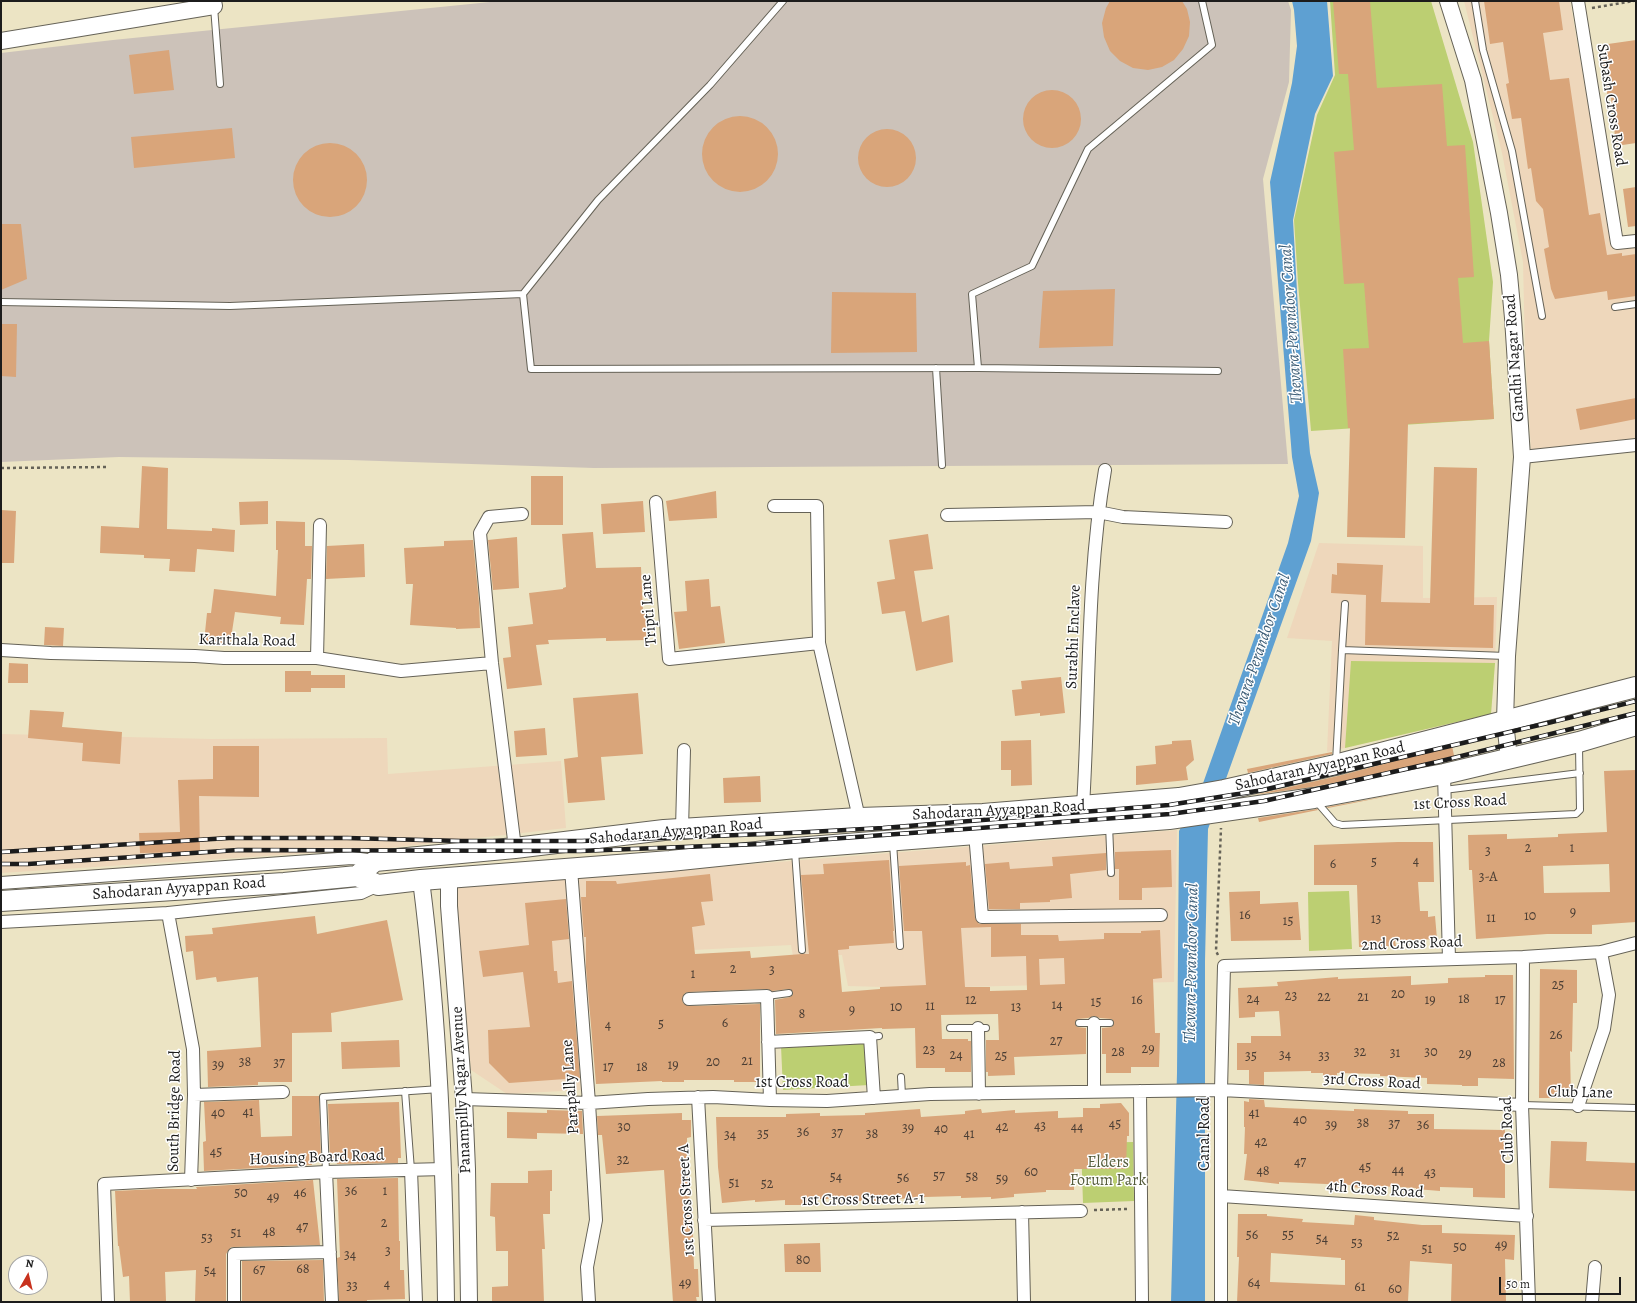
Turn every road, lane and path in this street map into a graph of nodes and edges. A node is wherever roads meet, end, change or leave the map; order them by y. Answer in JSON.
{"nodes":[{"id":1,"x":783,"y":1,"type":"edge"},
{"id":2,"x":1202,"y":1,"type":"edge"},
{"id":3,"x":1448,"y":1,"type":"edge"},
{"id":4,"x":1475,"y":1,"type":"edge"},
{"id":5,"x":1634,"y":1,"type":"edge"},
{"id":6,"x":214,"y":3,"type":"edge"},
{"id":7,"x":1579,"y":6,"type":"edge"},
{"id":8,"x":1,"y":41,"type":"edge"},
{"id":9,"x":220,"y":84,"type":"dead end"},
{"id":10,"x":1636,"y":241,"type":"edge"},
{"id":11,"x":523,"y":294,"type":"junction"},
{"id":12,"x":1,"y":302,"type":"edge"},
{"id":13,"x":1636,"y":304,"type":"edge"},
{"id":14,"x":1615,"y":307,"type":"dead end"},
{"id":15,"x":1542,"y":316,"type":"dead end"},
{"id":16,"x":936,"y":368,"type":"junction"},
{"id":17,"x":978,"y":368,"type":"junction"},
{"id":18,"x":1218,"y":371,"type":"dead end"},
{"id":19,"x":1636,"y":445,"type":"edge"},
{"id":20,"x":1522,"y":457,"type":"junction"},
{"id":21,"x":942,"y":465,"type":"dead end"},
{"id":22,"x":108,"y":467,"type":"dead end"},
{"id":23,"x":1,"y":468,"type":"edge"},
{"id":24,"x":1105,"y":470,"type":"dead end"},
{"id":25,"x":656,"y":502,"type":"dead end"},
{"id":26,"x":774,"y":506,"type":"dead end"},
{"id":27,"x":1098,"y":512,"type":"junction"},
{"id":28,"x":522,"y":514,"type":"dead end"},
{"id":29,"x":947,"y":515,"type":"dead end"},
{"id":30,"x":1226,"y":522,"type":"dead end"},
{"id":31,"x":320,"y":525,"type":"dead end"},
{"id":32,"x":1345,"y":604,"type":"dead end"},
{"id":33,"x":819,"y":643,"type":"junction"},
{"id":34,"x":1,"y":650,"type":"edge"},
{"id":35,"x":1342,"y":650,"type":"junction"},
{"id":36,"x":1507,"y":656,"type":"junction"},
{"id":37,"x":317,"y":658,"type":"junction"},
{"id":38,"x":492,"y":664,"type":"junction"},
{"id":39,"x":1636,"y":687,"type":"edge"},
{"id":40,"x":1505,"y":721,"type":"junction"},
{"id":41,"x":1636,"y":725,"type":"edge"},
{"id":42,"x":1579,"y":742,"type":"junction"},
{"id":43,"x":684,"y":750,"type":"dead end"},
{"id":44,"x":1510,"y":759,"type":"junction"},
{"id":45,"x":1335,"y":765,"type":"junction"},
{"id":46,"x":1580,"y":773,"type":"junction"},
{"id":47,"x":1444,"y":782,"type":"junction"},
{"id":48,"x":1314,"y":798,"type":"junction"},
{"id":49,"x":1083,"y":806,"type":"junction"},
{"id":50,"x":1220,"y":812,"type":"junction"},
{"id":51,"x":859,"y":818,"type":"junction"},
{"id":52,"x":1445,"y":820,"type":"junction"},
{"id":53,"x":1108,"y":824,"type":"junction"},
{"id":54,"x":673,"y":830,"type":"junction"},
{"id":55,"x":975,"y":833,"type":"junction"},
{"id":56,"x":892,"y":840,"type":"junction"},
{"id":57,"x":515,"y":848,"type":"junction"},
{"id":58,"x":795,"y":848,"type":"junction"},
{"id":59,"x":452,"y":854,"type":"junction"},
{"id":60,"x":374,"y":861,"type":"junction"},
{"id":61,"x":670,"y":861,"type":"junction"},
{"id":62,"x":571,"y":869,"type":"junction"},
{"id":63,"x":1110,"y":873,"type":"dead end"},
{"id":64,"x":357,"y":876,"type":"junction"},
{"id":65,"x":449,"y":879,"type":"junction"},
{"id":66,"x":421,"y":880,"type":"junction"},
{"id":67,"x":1,"y":882,"type":"edge"},
{"id":68,"x":378,"y":885,"type":"junction"},
{"id":69,"x":1,"y":901,"type":"edge"},
{"id":70,"x":168,"y":913,"type":"junction"},
{"id":71,"x":1161,"y":915,"type":"dead end"},
{"id":72,"x":1,"y":922,"type":"edge"},
{"id":73,"x":1636,"y":943,"type":"edge"},
{"id":74,"x":900,"y":946,"type":"dead end"},
{"id":75,"x":802,"y":950,"type":"dead end"},
{"id":76,"x":1601,"y":952,"type":"junction"},
{"id":77,"x":1523,"y":956,"type":"junction"},
{"id":78,"x":1449,"y":959,"type":"junction"},
{"id":79,"x":1224,"y":966,"type":"junction"},
{"id":80,"x":789,"y":993,"type":"dead end"},
{"id":81,"x":766,"y":996,"type":"junction"},
{"id":82,"x":689,"y":999,"type":"dead end"},
{"id":83,"x":1079,"y":1022,"type":"dead end"},
{"id":84,"x":1094,"y":1023,"type":"junction"},
{"id":85,"x":1110,"y":1023,"type":"dead end"},
{"id":86,"x":950,"y":1028,"type":"dead end"},
{"id":87,"x":982,"y":1028,"type":"joint"},
{"id":88,"x":768,"y":1042,"type":"junction"},
{"id":89,"x":901,"y":1077,"type":"dead end"},
{"id":90,"x":1221,"y":1090,"type":"junction"},
{"id":91,"x":405,"y":1091,"type":"junction"},
{"id":92,"x":1094,"y":1091,"type":"junction"},
{"id":93,"x":1140,"y":1091,"type":"junction"},
{"id":94,"x":283,"y":1092,"type":"dead end"},
{"id":95,"x":440,"y":1094,"type":"junction"},
{"id":96,"x":979,"y":1094,"type":"junction"},
{"id":97,"x":194,"y":1095,"type":"junction"},
{"id":98,"x":902,"y":1095,"type":"junction"},
{"id":99,"x":698,"y":1097,"type":"junction"},
{"id":100,"x":874,"y":1098,"type":"junction"},
{"id":101,"x":464,"y":1099,"type":"junction"},
{"id":102,"x":770,"y":1100,"type":"junction"},
{"id":103,"x":589,"y":1104,"type":"junction"},
{"id":104,"x":1522,"y":1105,"type":"junction"},
{"id":105,"x":1578,"y":1106,"type":"junction"},
{"id":106,"x":1636,"y":1108,"type":"edge"},
{"id":107,"x":444,"y":1169,"type":"junction"},
{"id":108,"x":467,"y":1169,"type":"junction"},
{"id":109,"x":411,"y":1170,"type":"junction"},
{"id":110,"x":326,"y":1172,"type":"junction"},
{"id":111,"x":191,"y":1180,"type":"junction"},
{"id":112,"x":1221,"y":1196,"type":"junction"},
{"id":113,"x":1142,"y":1208,"type":"junction"},
{"id":114,"x":1081,"y":1211,"type":"joint"},
{"id":115,"x":1022,"y":1212,"type":"junction"},
{"id":116,"x":1526,"y":1216,"type":"junction"},
{"id":117,"x":704,"y":1220,"type":"junction"},
{"id":118,"x":330,"y":1252,"type":"junction"},
{"id":119,"x":1595,"y":1267,"type":"dead end"},
{"id":120,"x":108,"y":1302,"type":"edge"},
{"id":121,"x":234,"y":1302,"type":"edge"},
{"id":122,"x":332,"y":1302,"type":"edge"},
{"id":123,"x":416,"y":1302,"type":"edge"},
{"id":124,"x":446,"y":1302,"type":"edge"},
{"id":125,"x":469,"y":1302,"type":"edge"},
{"id":126,"x":589,"y":1302,"type":"edge"},
{"id":127,"x":709,"y":1302,"type":"edge"},
{"id":128,"x":1024,"y":1302,"type":"edge"},
{"id":129,"x":1142,"y":1302,"type":"edge"},
{"id":130,"x":1221,"y":1302,"type":"edge"},
{"id":131,"x":1529,"y":1302,"type":"edge"},
{"id":132,"x":1592,"y":1302,"type":"edge"}],
"edges":[{"from":1,"to":11,"type":"lane"},
{"from":2,"to":17,"type":"lane"},
{"from":3,"to":20,"type":"street","name":"Gandhi Nagar Road"},
{"from":4,"to":15,"type":"lane"},
{"from":5,"to":7,"type":"path"},
{"from":6,"to":8,"type":"street"},
{"from":6,"to":9,"type":"lane"},
{"from":7,"to":10,"type":"street","name":"Subash Cross Road"},
{"from":11,"to":12,"type":"lane"},
{"from":11,"to":16,"type":"lane"},
{"from":13,"to":14,"type":"lane"},
{"from":16,"to":17,"type":"lane"},
{"from":16,"to":21,"type":"lane"},
{"from":17,"to":18,"type":"lane"},
{"from":19,"to":20,"type":"street"},
{"from":20,"to":36,"type":"street","name":"Gandhi Nagar Road"},
{"from":22,"to":23,"type":"path"},
{"from":24,"to":27,"type":"street","name":"Surabhi Enclave"},
{"from":25,"to":33,"type":"street","name":"Tripti Lane"},
{"from":26,"to":33,"type":"street"},
{"from":27,"to":29,"type":"street"},
{"from":27,"to":30,"type":"street"},
{"from":27,"to":49,"type":"street","name":"Surabhi Enclave"},
{"from":28,"to":38,"type":"street"},
{"from":31,"to":37,"type":"street"},
{"from":32,"to":35,"type":"lane"},
{"from":33,"to":51,"type":"street"},
{"from":34,"to":37,"type":"street","name":"Karithala Road"},
{"from":35,"to":36,"type":"lane"},
{"from":35,"to":45,"type":"lane"},
{"from":36,"to":40,"type":"street","name":"Gandhi Nagar Road"},
{"from":37,"to":38,"type":"street","name":"Karithala Road"},
{"from":38,"to":57,"type":"street"},
{"from":39,"to":40,"type":"main road","name":"Sahodaran Ayyappan Road"},
{"from":40,"to":44,"type":"street","name":"Gandhi Nagar Road"},
{"from":40,"to":45,"type":"main road","name":"Sahodaran Ayyappan Road"},
{"from":41,"to":42,"type":"main road","name":"Sahodaran Ayyappan Road"},
{"from":42,"to":44,"type":"main road","name":"Sahodaran Ayyappan Road"},
{"from":42,"to":46,"type":"lane"},
{"from":43,"to":54,"type":"street"},
{"from":44,"to":47,"type":"main road","name":"Sahodaran Ayyappan Road"},
{"from":45,"to":49,"type":"main road","name":"Sahodaran Ayyappan Road"},
{"from":46,"to":47,"type":"lane"},
{"from":46,"to":52,"type":"lane","name":"1st Cross Road"},
{"from":47,"to":48,"type":"main road","name":"Sahodaran Ayyappan Road"},
{"from":47,"to":52,"type":"street"},
{"from":48,"to":50,"type":"main road","name":"Sahodaran Ayyappan Road"},
{"from":48,"to":52,"type":"lane","name":"1st Cross Road"},
{"from":49,"to":51,"type":"main road","name":"Sahodaran Ayyappan Road"},
{"from":50,"to":53,"type":"main road","name":"Sahodaran Ayyappan Road"},
{"from":50,"to":79,"type":"path"},
{"from":51,"to":54,"type":"main road","name":"Sahodaran Ayyappan Road"},
{"from":52,"to":78,"type":"street"},
{"from":53,"to":55,"type":"main road","name":"Sahodaran Ayyappan Road"},
{"from":53,"to":63,"type":"lane"},
{"from":54,"to":57,"type":"main road","name":"Sahodaran Ayyappan Road"},
{"from":54,"to":61,"type":"main road"},
{"from":55,"to":56,"type":"main road","name":"Sahodaran Ayyappan Road"},
{"from":55,"to":71,"type":"street"},
{"from":56,"to":58,"type":"main road","name":"Sahodaran Ayyappan Road"},
{"from":56,"to":74,"type":"lane"},
{"from":57,"to":59,"type":"main road","name":"Sahodaran Ayyappan Road"},
{"from":58,"to":61,"type":"main road","name":"Sahodaran Ayyappan Road"},
{"from":58,"to":75,"type":"lane"},
{"from":59,"to":60,"type":"main road","name":"Sahodaran Ayyappan Road"},
{"from":59,"to":66,"type":"main road"},
{"from":60,"to":64,"type":"main road"},
{"from":60,"to":67,"type":"street"},
{"from":61,"to":62,"type":"main road","name":"Sahodaran Ayyappan Road"},
{"from":62,"to":65,"type":"main road","name":"Sahodaran Ayyappan Road"},
{"from":62,"to":103,"type":"street","name":"Parapally Lane"},
{"from":64,"to":68,"type":"main road","name":"Sahodaran Ayyappan Road"},
{"from":64,"to":69,"type":"main road","name":"Sahodaran Ayyappan Road"},
{"from":65,"to":66,"type":"main road","name":"Sahodaran Ayyappan Road"},
{"from":65,"to":101,"type":"street","name":"Panampilly Nagar Avenue"},
{"from":66,"to":68,"type":"main road","name":"Sahodaran Ayyappan Road"},
{"from":66,"to":95,"type":"street","name":"Panampilly Nagar Avenue"},
{"from":68,"to":70,"type":"street"},
{"from":70,"to":72,"type":"street"},
{"from":70,"to":97,"type":"street","name":"South Bridge Road"},
{"from":73,"to":76,"type":"street","name":"2nd Cross Road"},
{"from":76,"to":77,"type":"street","name":"2nd Cross Road"},
{"from":76,"to":105,"type":"street"},
{"from":77,"to":78,"type":"street","name":"2nd Cross Road"},
{"from":77,"to":104,"type":"street","name":"Club Road"},
{"from":78,"to":79,"type":"street","name":"2nd Cross Road"},
{"from":79,"to":90,"type":"street","name":"Canal Road"},
{"from":80,"to":81,"type":"lane"},
{"from":81,"to":82,"type":"street"},
{"from":81,"to":88,"type":"street"},
{"from":83,"to":84,"type":"lane"},
{"from":84,"to":85,"type":"lane"},
{"from":84,"to":92,"type":"street"},
{"from":86,"to":87,"type":"lane"},
{"from":87,"to":96,"type":"street"},
{"from":88,"to":100,"type":"street"},
{"from":88,"to":102,"type":"street"},
{"from":89,"to":98,"type":"lane"},
{"from":90,"to":93,"type":"street","name":"3rd Cross Road"},
{"from":90,"to":104,"type":"street","name":"3rd Cross Road"},
{"from":90,"to":112,"type":"street","name":"Canal Road"},
{"from":91,"to":95,"type":"lane"},
{"from":91,"to":109,"type":"lane"},
{"from":91,"to":110,"type":"lane"},
{"from":92,"to":93,"type":"street","name":"1st Cross Road"},
{"from":92,"to":96,"type":"street","name":"1st Cross Road"},
{"from":93,"to":113,"type":"street"},
{"from":94,"to":97,"type":"street"},
{"from":95,"to":101,"type":"street"},
{"from":95,"to":107,"type":"street","name":"Panampilly Nagar Avenue"},
{"from":96,"to":98,"type":"street","name":"1st Cross Road"},
{"from":97,"to":111,"type":"street","name":"South Bridge Road"},
{"from":98,"to":100,"type":"street","name":"1st Cross Road"},
{"from":99,"to":102,"type":"street","name":"1st Cross Road"},
{"from":99,"to":103,"type":"street","name":"1st Cross Road"},
{"from":99,"to":117,"type":"street","name":"1st Cross Street A"},
{"from":100,"to":102,"type":"street","name":"1st Cross Road"},
{"from":101,"to":103,"type":"street","name":"1st Cross Road"},
{"from":101,"to":108,"type":"street","name":"Panampilly Nagar Avenue"},
{"from":103,"to":126,"type":"street","name":"Parapally Lane"},
{"from":104,"to":105,"type":"lane","name":"Club Lane"},
{"from":104,"to":116,"type":"street","name":"Club Road"},
{"from":105,"to":106,"type":"lane","name":"Club Lane"},
{"from":107,"to":108,"type":"street"},
{"from":107,"to":109,"type":"street","name":"Housing Board Road"},
{"from":107,"to":124,"type":"street","name":"Panampilly Nagar Avenue"},
{"from":108,"to":125,"type":"street","name":"Panampilly Nagar Avenue"},
{"from":109,"to":110,"type":"street","name":"Housing Board Road"},
{"from":109,"to":123,"type":"street"},
{"from":110,"to":111,"type":"street","name":"Housing Board Road"},
{"from":110,"to":118,"type":"street"},
{"from":111,"to":120,"type":"street","name":"South Bridge Road"},
{"from":112,"to":116,"type":"street","name":"4th Cross Road"},
{"from":112,"to":130,"type":"street","name":"Canal Road"},
{"from":113,"to":114,"type":"path"},
{"from":113,"to":129,"type":"street"},
{"from":114,"to":115,"type":"street","name":"1st Cross Street A-1"},
{"from":115,"to":117,"type":"street","name":"1st Cross Street A-1"},
{"from":115,"to":128,"type":"street"},
{"from":116,"to":131,"type":"street","name":"Club Road"},
{"from":117,"to":127,"type":"street","name":"1st Cross Street A"},
{"from":118,"to":121,"type":"street"},
{"from":118,"to":122,"type":"street"},
{"from":119,"to":132,"type":"street"}]}
